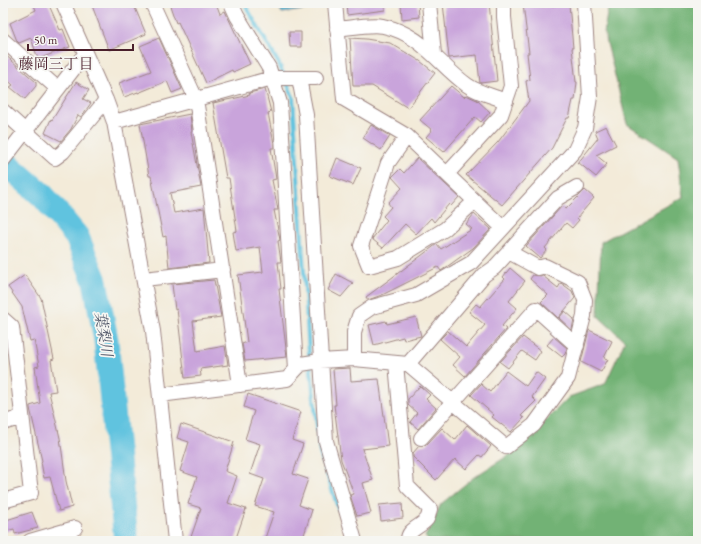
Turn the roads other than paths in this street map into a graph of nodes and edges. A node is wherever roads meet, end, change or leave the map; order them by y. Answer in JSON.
{"nodes":[{"id":1,"x":63,"y":3,"type":"edge"},
{"id":2,"x":152,"y":3,"type":"edge"},
{"id":3,"x":231,"y":3,"type":"edge"},
{"id":4,"x":335,"y":3,"type":"edge"},
{"id":5,"x":429,"y":3,"type":"edge"},
{"id":6,"x":504,"y":3,"type":"edge"},
{"id":7,"x":584,"y":3,"type":"edge"},
{"id":8,"x":337,"y":29,"type":"junction"},
{"id":9,"x":3,"y":40,"type":"edge"},
{"id":10,"x":85,"y":54,"type":"junction"},
{"id":11,"x":434,"y":54,"type":"junction"},
{"id":12,"x":272,"y":78,"type":"junction"},
{"id":13,"x":299,"y":78,"type":"junction"},
{"id":14,"x":316,"y":78,"type":"dead end"},
{"id":15,"x":58,"y":89,"type":"junction"},
{"id":16,"x":196,"y":99,"type":"junction"},
{"id":17,"x":106,"y":100,"type":"junction"},
{"id":18,"x":506,"y":101,"type":"junction"},
{"id":19,"x":3,"y":111,"type":"edge"},
{"id":20,"x":114,"y":122,"type":"junction"},
{"id":21,"x":26,"y":131,"type":"junction"},
{"id":22,"x":407,"y":136,"type":"junction"},
{"id":23,"x":3,"y":160,"type":"edge"},
{"id":24,"x":447,"y":174,"type":"junction"},
{"id":25,"x":577,"y":187,"type":"dead end"},
{"id":26,"x":475,"y":201,"type":"junction"},
{"id":27,"x":504,"y":228,"type":"junction"},
{"id":28,"x":510,"y":252,"type":"junction"},
{"id":29,"x":222,"y":270,"type":"junction"},
{"id":30,"x":144,"y":279,"type":"junction"},
{"id":31,"x":3,"y":319,"type":"edge"},
{"id":32,"x":576,"y":346,"type":"junction"},
{"id":33,"x":354,"y":359,"type":"junction"},
{"id":34,"x":320,"y":361,"type":"junction"},
{"id":35,"x":402,"y":363,"type":"junction"},
{"id":36,"x":296,"y":369,"type":"junction"},
{"id":37,"x":240,"y":385,"type":"junction"},
{"id":38,"x":160,"y":394,"type":"junction"},
{"id":39,"x":454,"y":402,"type":"junction"},
{"id":40,"x":22,"y":417,"type":"junction"},
{"id":41,"x":3,"y":423,"type":"edge"},
{"id":42,"x":421,"y":438,"type":"dead end"},
{"id":43,"x":3,"y":501,"type":"edge"},
{"id":44,"x":75,"y":528,"type":"dead end"},
{"id":45,"x":30,"y":541,"type":"edge"},
{"id":46,"x":175,"y":541,"type":"edge"},
{"id":47,"x":355,"y":541,"type":"edge"},
{"id":48,"x":408,"y":541,"type":"edge"}],
"edges":[{"from":1,"to":10,"type":"street"},
{"from":2,"to":16,"type":"street"},
{"from":3,"to":12,"type":"street"},
{"from":4,"to":8,"type":"street"},
{"from":5,"to":11,"type":"street"},
{"from":6,"to":18,"type":"street"},
{"from":7,"to":27,"type":"street"},
{"from":8,"to":11,"type":"street"},
{"from":8,"to":22,"type":"street"},
{"from":9,"to":15,"type":"street"},
{"from":10,"to":15,"type":"street"},
{"from":10,"to":17,"type":"street"},
{"from":11,"to":18,"type":"street"},
{"from":12,"to":13,"type":"street"},
{"from":12,"to":16,"type":"street"},
{"from":12,"to":36,"type":"street"},
{"from":13,"to":14,"type":"street"},
{"from":13,"to":34,"type":"street"},
{"from":15,"to":21,"type":"street"},
{"from":16,"to":20,"type":"street"},
{"from":16,"to":29,"type":"street"},
{"from":17,"to":20,"type":"street"},
{"from":17,"to":21,"type":"street"},
{"from":18,"to":24,"type":"street"},
{"from":19,"to":21,"type":"street"},
{"from":20,"to":30,"type":"street"},
{"from":21,"to":23,"type":"street"},
{"from":22,"to":24,"type":"street"},
{"from":22,"to":26,"type":"street"},
{"from":24,"to":26,"type":"street"},
{"from":25,"to":28,"type":"street"},
{"from":26,"to":27,"type":"street"},
{"from":27,"to":33,"type":"street"},
{"from":28,"to":32,"type":"street"},
{"from":28,"to":35,"type":"street"},
{"from":29,"to":30,"type":"street"},
{"from":29,"to":37,"type":"street"},
{"from":30,"to":38,"type":"street"},
{"from":31,"to":40,"type":"street"},
{"from":32,"to":39,"type":"street"},
{"from":32,"to":39,"type":"street"},
{"from":33,"to":34,"type":"street"},
{"from":33,"to":35,"type":"street"},
{"from":34,"to":36,"type":"street"},
{"from":34,"to":47,"type":"street"},
{"from":35,"to":39,"type":"street"},
{"from":35,"to":48,"type":"street"},
{"from":36,"to":37,"type":"street"},
{"from":37,"to":38,"type":"street"},
{"from":38,"to":46,"type":"street"},
{"from":39,"to":42,"type":"street"},
{"from":40,"to":41,"type":"street"},
{"from":40,"to":43,"type":"street"},
{"from":44,"to":45,"type":"street"}]}
